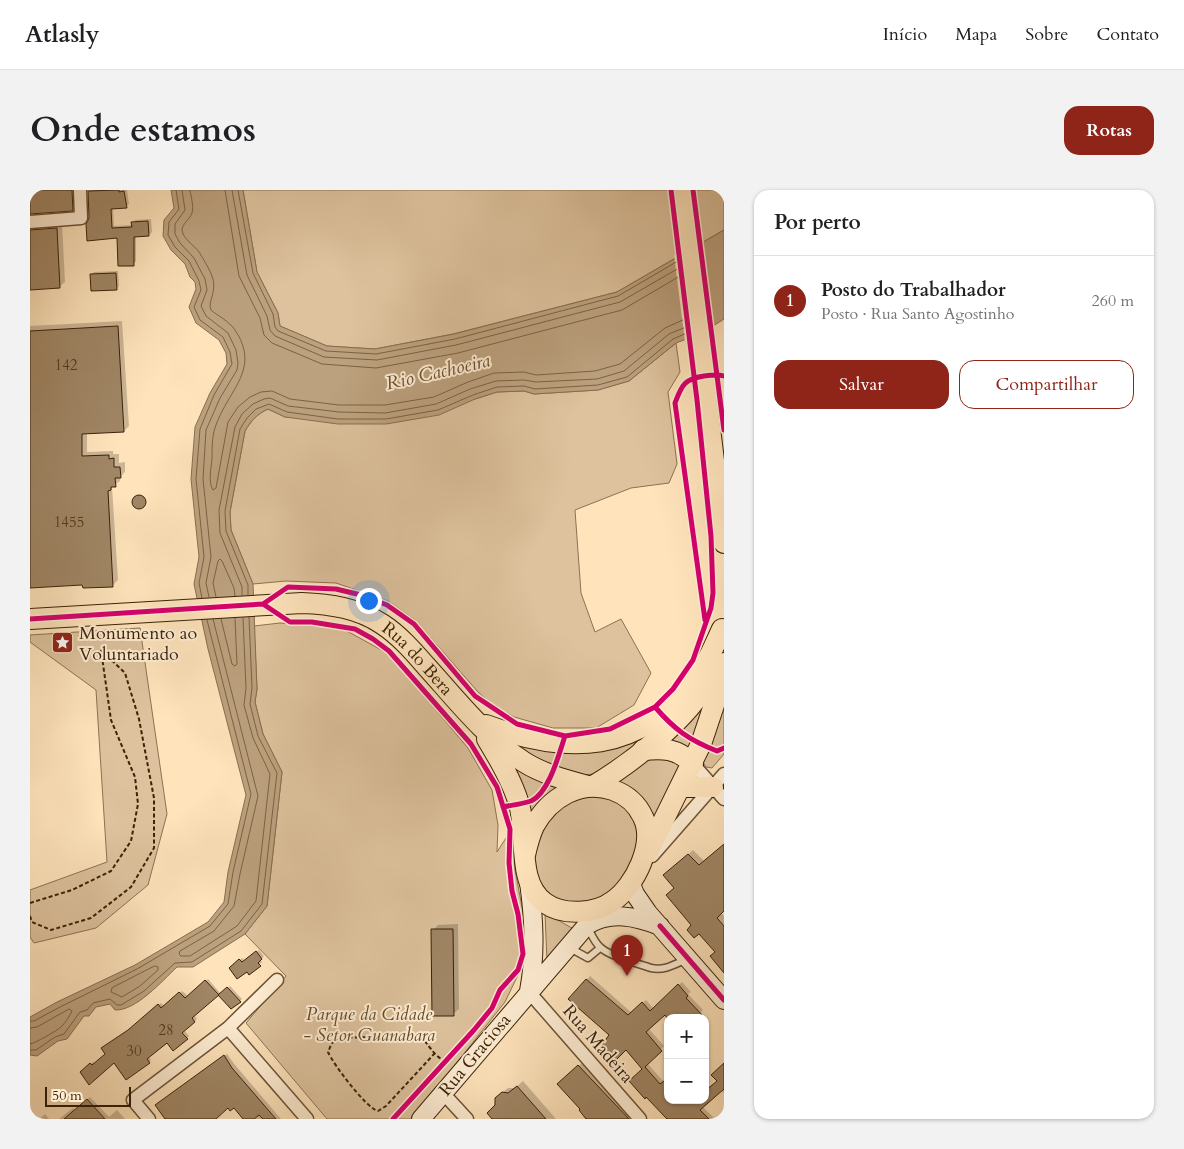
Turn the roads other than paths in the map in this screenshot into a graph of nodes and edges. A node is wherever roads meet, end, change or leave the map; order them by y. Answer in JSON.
{"nodes":[{"id":1,"x":80,"y":190,"type":"edge"},
{"id":2,"x":681,"y":190,"type":"edge"},
{"id":3,"x":30,"y":222,"type":"edge"},
{"id":4,"x":724,"y":544,"type":"edge"},
{"id":5,"x":30,"y":619,"type":"edge"},
{"id":6,"x":723,"y":625,"type":"edge"},
{"id":7,"x":724,"y":662,"type":"edge"},
{"id":8,"x":475,"y":721,"type":"junction"},
{"id":9,"x":642,"y":750,"type":"junction"},
{"id":10,"x":692,"y":764,"type":"junction"},
{"id":11,"x":591,"y":786,"type":"junction"},
{"id":12,"x":681,"y":787,"type":"junction"},
{"id":13,"x":720,"y":787,"type":"edge"},
{"id":14,"x":525,"y":855,"type":"junction"},
{"id":15,"x":635,"y":875,"type":"junction"},
{"id":16,"x":529,"y":882,"type":"junction"},
{"id":17,"x":567,"y":912,"type":"junction"},
{"id":18,"x":594,"y":922,"type":"junction"},
{"id":19,"x":660,"y":926,"type":"junction"},
{"id":20,"x":568,"y":947,"type":"junction"},
{"id":21,"x":600,"y":948,"type":"junction"},
{"id":22,"x":688,"y":958,"type":"junction"},
{"id":23,"x":277,"y":980,"type":"dead end"},
{"id":24,"x":529,"y":992,"type":"junction"},
{"id":25,"x":724,"y":1000,"type":"edge"},
{"id":26,"x":228,"y":1028,"type":"junction"},
{"id":27,"x":443,"y":1093,"type":"junction"},
{"id":28,"x":149,"y":1119,"type":"edge"},
{"id":29,"x":307,"y":1119,"type":"edge"},
{"id":30,"x":421,"y":1119,"type":"edge"},
{"id":31,"x":467,"y":1119,"type":"edge"},
{"id":32,"x":640,"y":1119,"type":"edge"}],
"edges":[{"from":1,"to":3,"type":"street"},
{"from":2,"to":4,"type":"main road"},
{"from":5,"to":8,"type":"main road","name":"Rua do Bera"},
{"from":6,"to":8,"type":"main road"},
{"from":6,"to":9,"type":"main road"},
{"from":7,"to":10,"type":"main road"},
{"from":8,"to":11,"type":"main road","name":"Rua do Bera"},
{"from":8,"to":14,"type":"main road","name":"Rua do Bera"},
{"from":9,"to":10,"type":"main road"},
{"from":9,"to":11,"type":"main road"},
{"from":10,"to":12,"type":"main road"},
{"from":10,"to":13,"type":"street"},
{"from":11,"to":14,"type":"main road"},
{"from":11,"to":15,"type":"main road"},
{"from":12,"to":13,"type":"main road"},
{"from":12,"to":15,"type":"main road"},
{"from":13,"to":15,"type":"street"},
{"from":14,"to":16,"type":"main road"},
{"from":15,"to":17,"type":"main road"},
{"from":15,"to":19,"type":"main road"},
{"from":16,"to":17,"type":"main road"},
{"from":16,"to":24,"type":"main road"},
{"from":17,"to":18,"type":"main road"},
{"from":18,"to":19,"type":"main road"},
{"from":18,"to":20,"type":"main road","name":"Rua Graciosa"},
{"from":18,"to":21,"type":"lane"},
{"from":19,"to":22,"type":"main road"},
{"from":20,"to":21,"type":"lane"},
{"from":20,"to":24,"type":"main road","name":"Rua Graciosa"},
{"from":21,"to":22,"type":"lane"},
{"from":22,"to":25,"type":"main road"},
{"from":23,"to":26,"type":"street"},
{"from":24,"to":27,"type":"main road","name":"Rua Graciosa"},
{"from":24,"to":32,"type":"street","name":"Rua Madeira"},
{"from":26,"to":28,"type":"street"},
{"from":26,"to":29,"type":"street"},
{"from":27,"to":30,"type":"main road","name":"Rua Graciosa"},
{"from":27,"to":31,"type":"street"}]}
